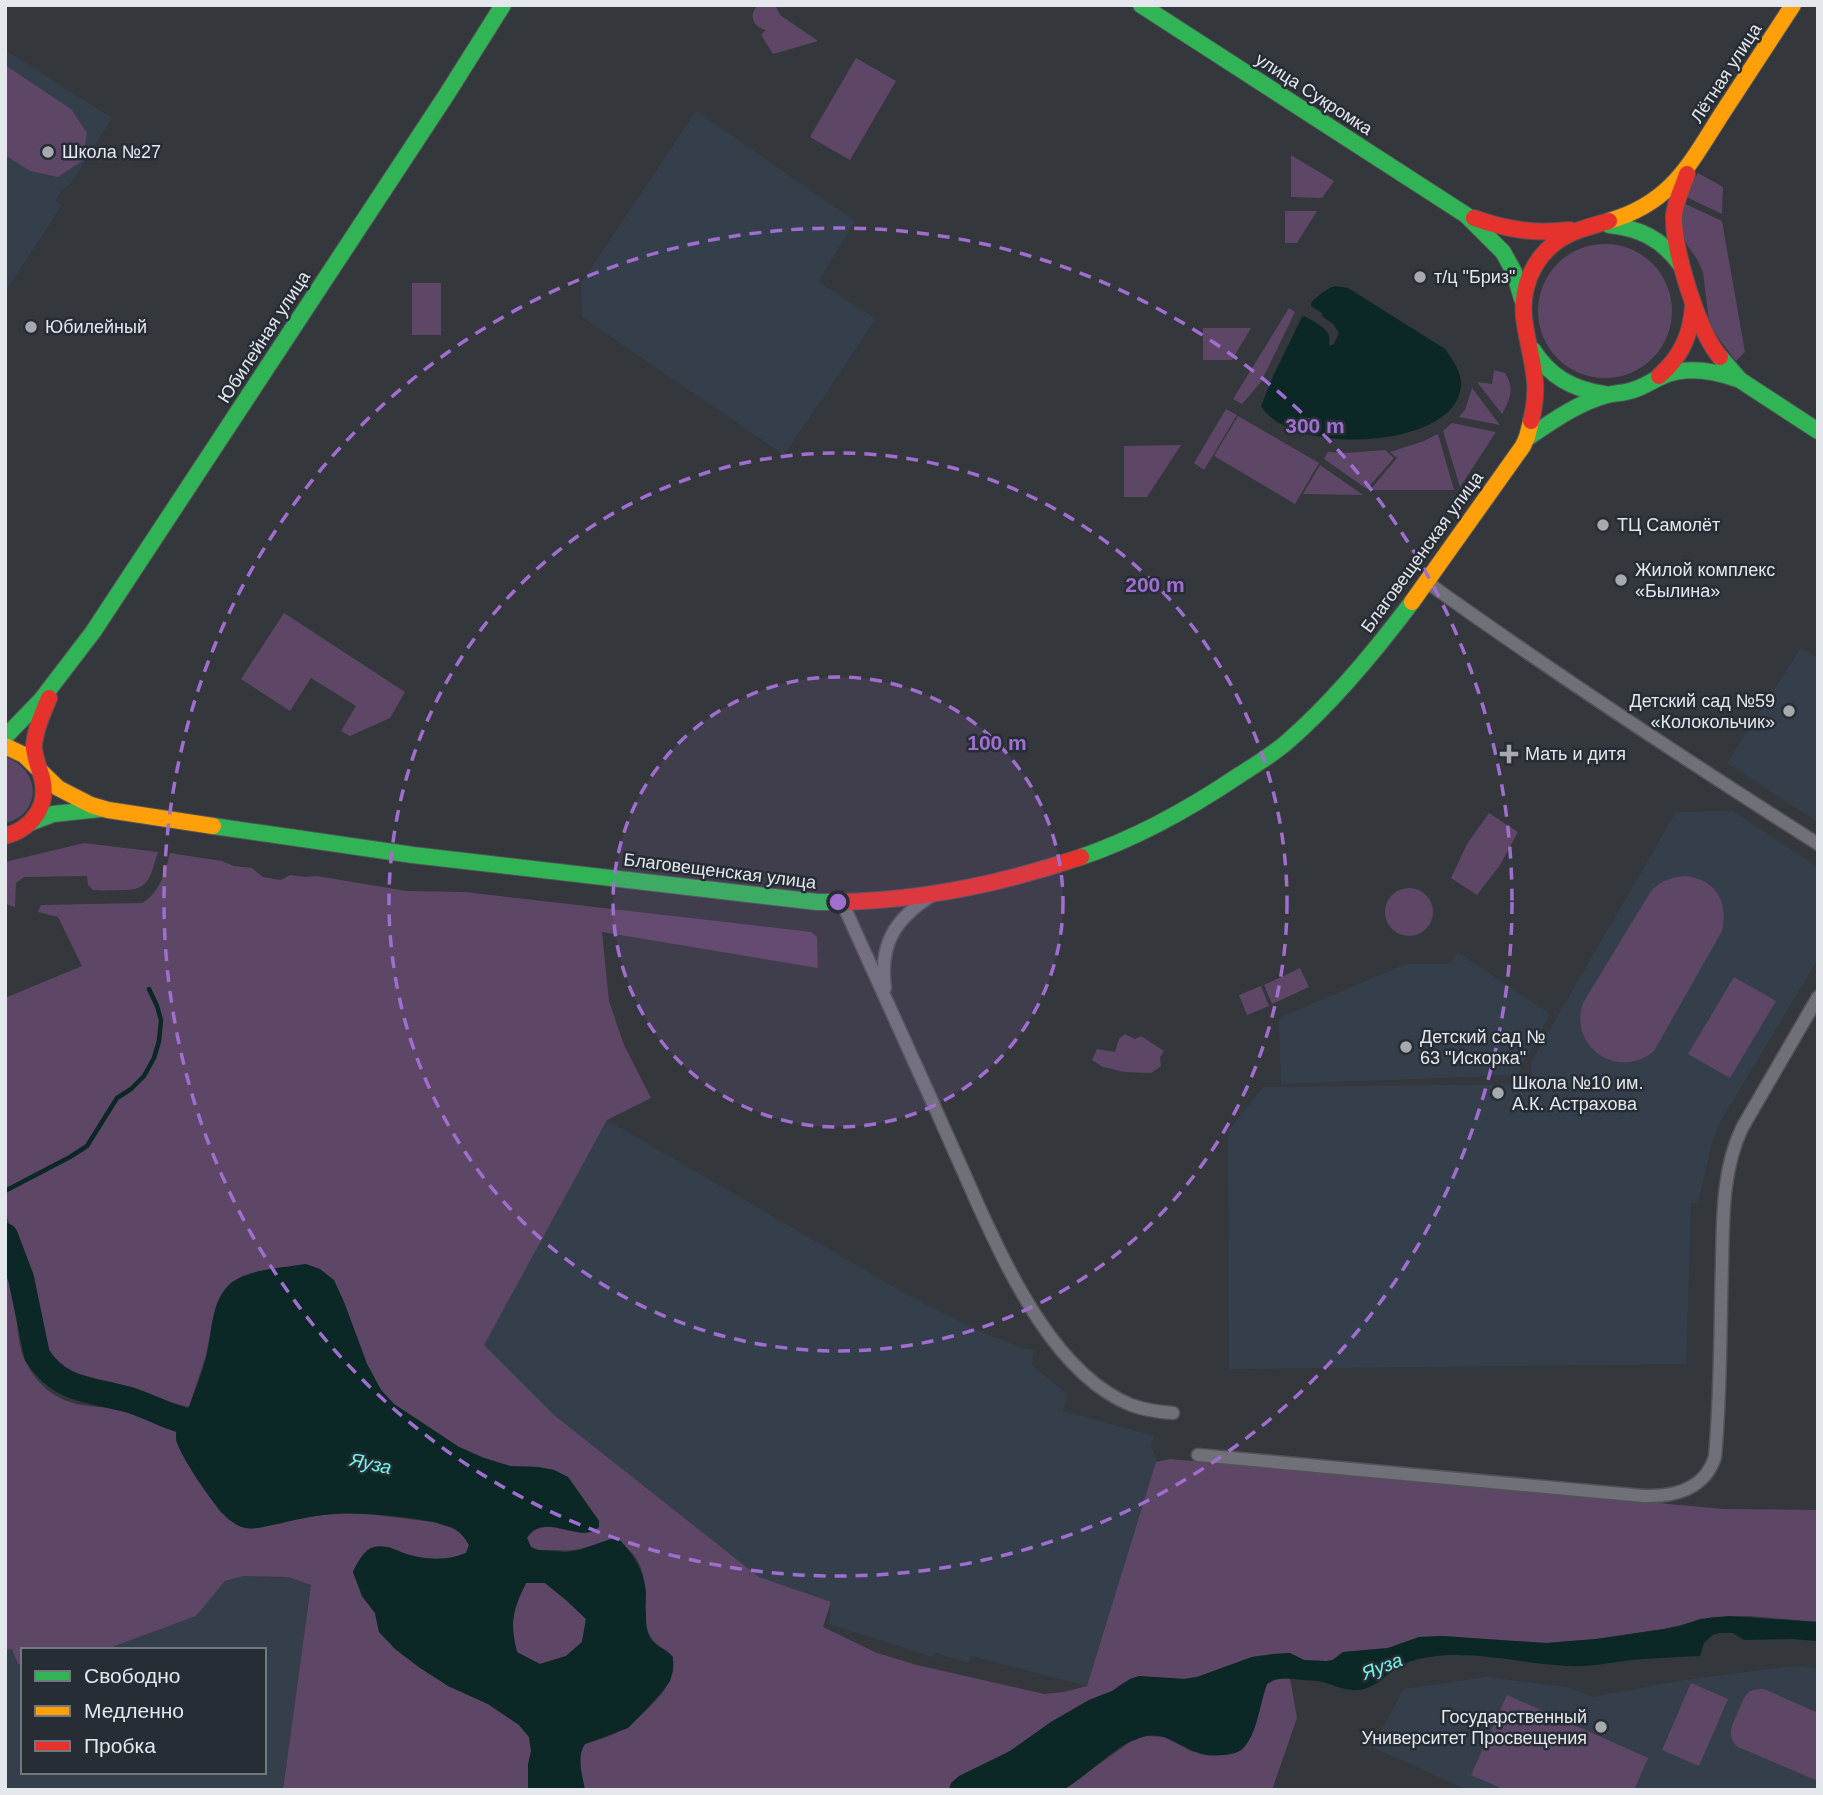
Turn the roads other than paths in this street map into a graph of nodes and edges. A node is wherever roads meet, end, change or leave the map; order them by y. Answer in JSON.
{"nodes":[{"id":1,"x":503,"y":5,"type":"edge"},
{"id":2,"x":1141,"y":5,"type":"edge"},
{"id":3,"x":1793,"y":5,"type":"edge"},
{"id":4,"x":1692,"y":162,"type":"junction"},
{"id":5,"x":1466,"y":215,"type":"junction"},
{"id":6,"x":1601,"y":225,"type":"junction"},
{"id":7,"x":1580,"y":229,"type":"junction"},
{"id":8,"x":1683,"y":270,"type":"junction"},
{"id":9,"x":1691,"y":290,"type":"junction"},
{"id":10,"x":1522,"y":303,"type":"junction"},
{"id":11,"x":1530,"y":344,"type":"junction"},
{"id":12,"x":1740,"y":380,"type":"junction"},
{"id":13,"x":1651,"y":383,"type":"junction"},
{"id":14,"x":1610,"y":394,"type":"junction"},
{"id":15,"x":1818,"y":431,"type":"edge"},
{"id":16,"x":1527,"y":439,"type":"junction"},
{"id":17,"x":1428,"y":583,"type":"junction"},
{"id":18,"x":53,"y":686,"type":"junction"},
{"id":19,"x":5,"y":737,"type":"edge"},
{"id":20,"x":5,"y":746,"type":"edge"},
{"id":21,"x":39,"y":770,"type":"junction"},
{"id":22,"x":108,"y":810,"type":"junction"},
{"id":23,"x":32,"y":822,"type":"junction"},
{"id":24,"x":5,"y":836,"type":"edge"},
{"id":25,"x":1818,"y":845,"type":"edge"},
{"id":26,"x":934,"y":894,"type":"junction"},
{"id":27,"x":842,"y":902,"type":"junction"},
{"id":28,"x":1818,"y":997,"type":"edge"},
{"id":29,"x":889,"y":1006,"type":"junction"},
{"id":30,"x":1173,"y":1413,"type":"dead end"},
{"id":31,"x":1198,"y":1455,"type":"dead end"}],
"edges":[{"from":1,"to":18,"type":"street","name":"Юбилейная улица"},
{"from":2,"to":5,"type":"street","name":"улица Сукромка"},
{"from":3,"to":4,"type":"street","name":"Лётная улица"},
{"from":4,"to":6,"type":"street"},
{"from":4,"to":8,"type":"street"},
{"from":5,"to":7,"type":"street","name":"улица Сукромка"},
{"from":5,"to":10,"type":"street","name":"улица Сукромка"},
{"from":6,"to":7,"type":"street"},
{"from":6,"to":8,"type":"street"},
{"from":7,"to":10,"type":"street"},
{"from":8,"to":9,"type":"street"},
{"from":9,"to":12,"type":"street"},
{"from":9,"to":13,"type":"street"},
{"from":10,"to":11,"type":"street"},
{"from":11,"to":14,"type":"street"},
{"from":11,"to":16,"type":"street"},
{"from":12,"to":13,"type":"street"},
{"from":12,"to":15,"type":"street"},
{"from":13,"to":14,"type":"street"},
{"from":14,"to":16,"type":"street"},
{"from":16,"to":17,"type":"street","name":"Благовещенская улица"},
{"from":17,"to":25,"type":"street"},
{"from":17,"to":26,"type":"street","name":"Благовещенская улица"},
{"from":18,"to":19,"type":"street","name":"Юбилейная улица"},
{"from":18,"to":21,"type":"street","name":"Юбилейная улица"},
{"from":20,"to":21,"type":"street"},
{"from":21,"to":22,"type":"street"},
{"from":21,"to":23,"type":"street","name":"Юбилейная улица"},
{"from":22,"to":23,"type":"street"},
{"from":22,"to":27,"type":"street","name":"Благовещенская улица"},
{"from":23,"to":24,"type":"street"},
{"from":26,"to":27,"type":"street","name":"Благовещенская улица"},
{"from":26,"to":29,"type":"street"},
{"from":27,"to":29,"type":"street"},
{"from":28,"to":31,"type":"street"},
{"from":29,"to":30,"type":"street"}]}
